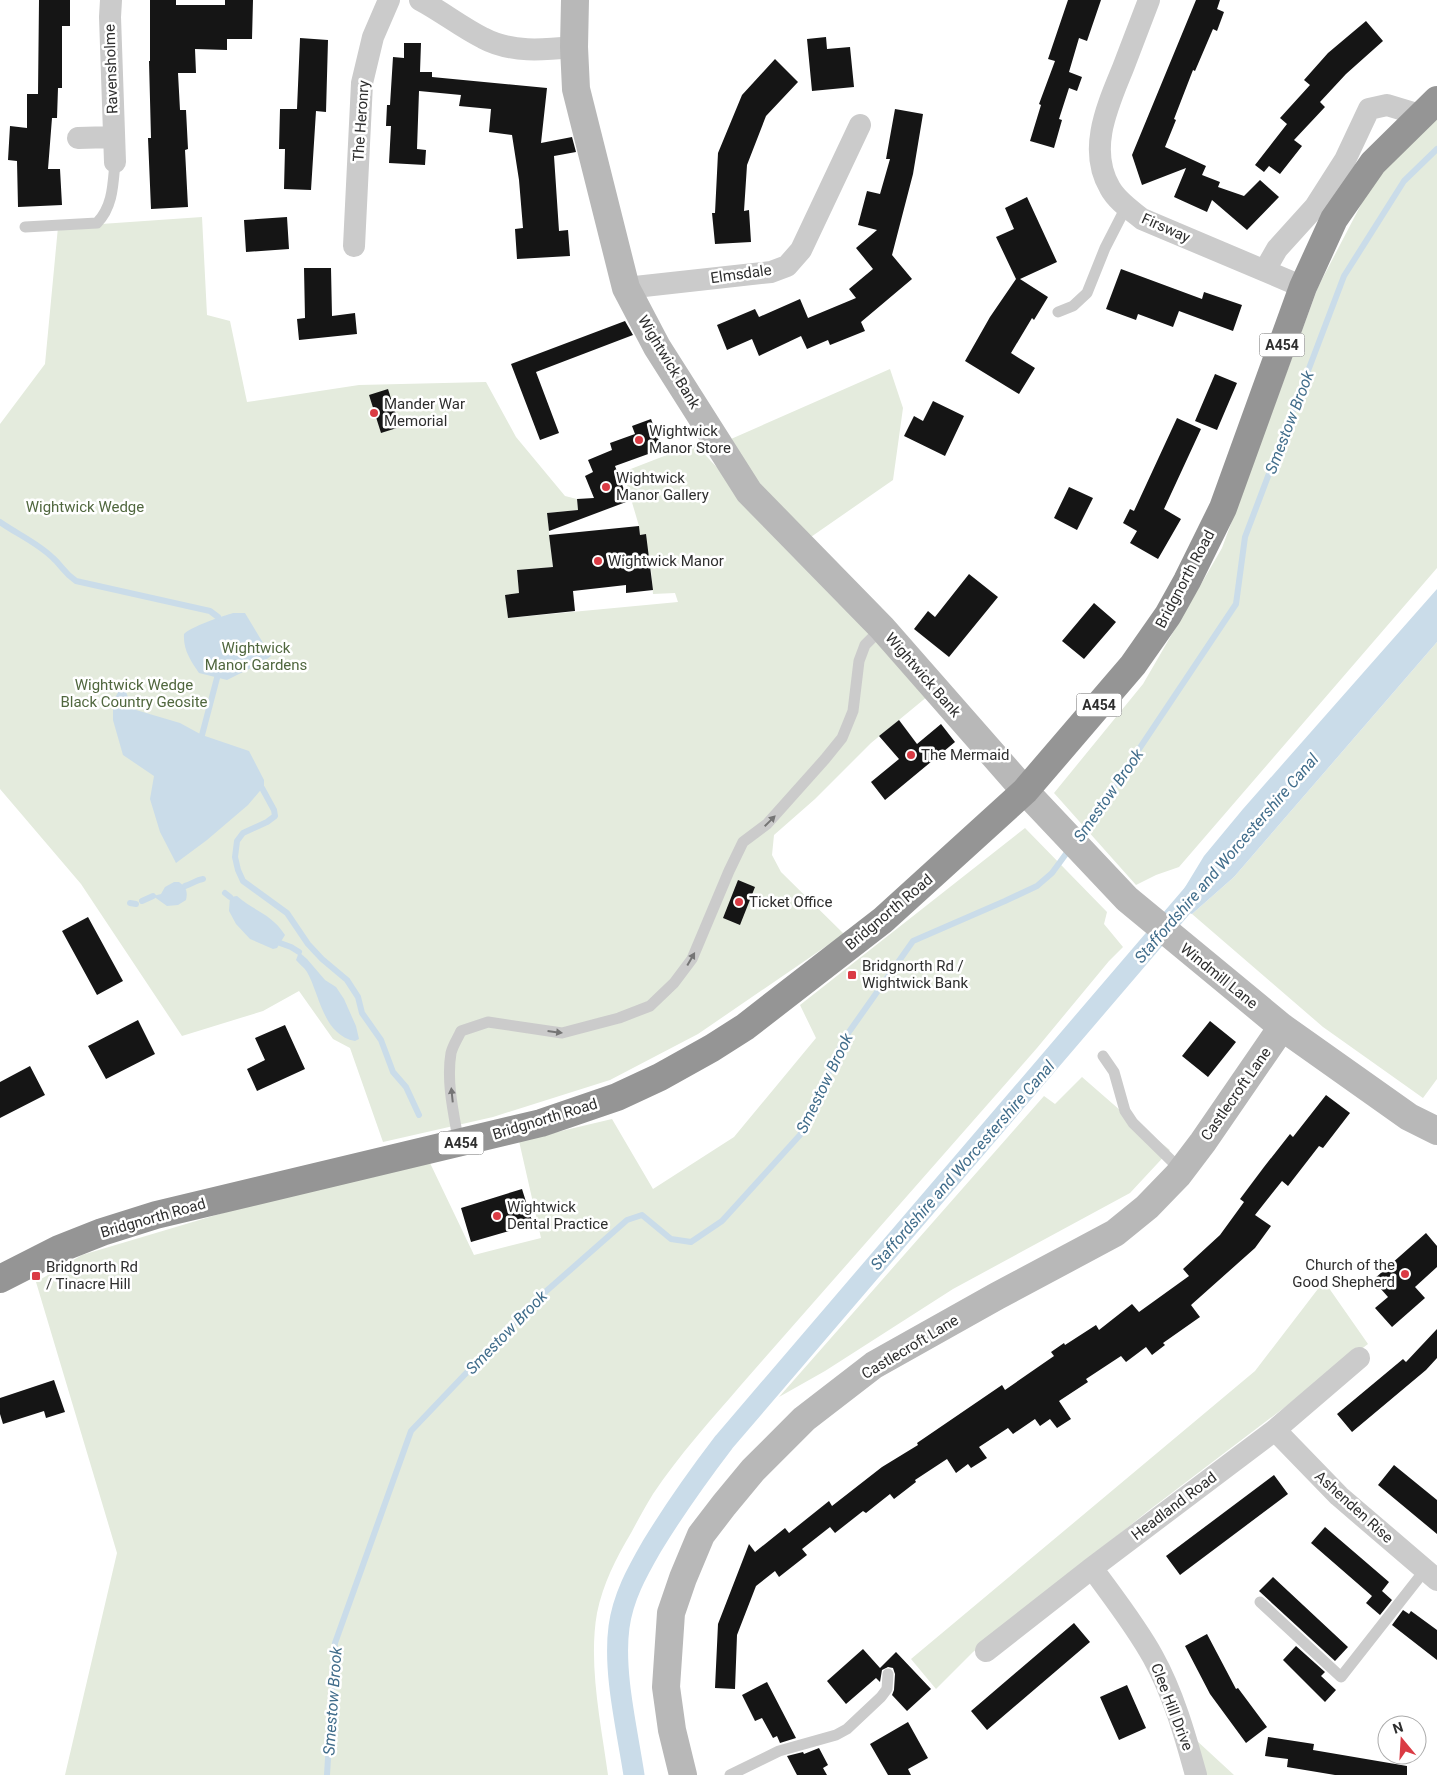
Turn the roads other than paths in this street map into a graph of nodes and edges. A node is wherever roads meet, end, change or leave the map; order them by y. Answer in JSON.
{"nodes":[{"id":1,"x":111,"y":0,"type":"edge"},
{"id":2,"x":390,"y":0,"type":"edge"},
{"id":3,"x":420,"y":0,"type":"edge"},
{"id":4,"x":575,"y":0,"type":"edge"},
{"id":5,"x":1149,"y":0,"type":"edge"},
{"id":6,"x":574,"y":47,"type":"junction"},
{"id":7,"x":1428,"y":107,"type":"edge"},
{"id":8,"x":860,"y":125,"type":"dead end"},
{"id":9,"x":113,"y":137,"type":"junction"},
{"id":10,"x":78,"y":138,"type":"dead end"},
{"id":11,"x":116,"y":162,"type":"joint"},
{"id":12,"x":1126,"y":207,"type":"junction"},
{"id":13,"x":25,"y":227,"type":"dead end"},
{"id":14,"x":354,"y":246,"type":"dead end"},
{"id":15,"x":1265,"y":270,"type":"junction"},
{"id":16,"x":1303,"y":287,"type":"junction"},
{"id":17,"x":626,"y":288,"type":"junction"},
{"id":18,"x":1058,"y":312,"type":"dead end"},
{"id":19,"x":882,"y":628,"type":"junction"},
{"id":20,"x":1025,"y":791,"type":"junction"},
{"id":21,"x":1282,"y":1027,"type":"junction"},
{"id":22,"x":1103,"y":1056,"type":"dead end"},
{"id":23,"x":1437,"y":1131,"type":"edge"},
{"id":24,"x":459,"y":1144,"type":"junction"},
{"id":25,"x":1181,"y":1170,"type":"junction"},
{"id":26,"x":0,"y":1279,"type":"edge"},
{"id":27,"x":1359,"y":1358,"type":"dead end"},
{"id":28,"x":1275,"y":1430,"type":"junction"},
{"id":29,"x":1092,"y":1568,"type":"junction"},
{"id":30,"x":1431,"y":1575,"type":"edge"},
{"id":31,"x":1260,"y":1602,"type":"dead end"},
{"id":32,"x":986,"y":1652,"type":"dead end"},
{"id":33,"x":888,"y":1674,"type":"dead end"},
{"id":34,"x":683,"y":1775,"type":"edge"},
{"id":35,"x":730,"y":1775,"type":"edge"},
{"id":36,"x":1196,"y":1775,"type":"edge"}],
"edges":[{"from":1,"to":9,"type":"street","name":"Ravensholme"},
{"from":2,"to":14,"type":"street","name":"The Heronry"},
{"from":3,"to":6,"type":"street"},
{"from":4,"to":6,"type":"street","name":"Wightwick Bank"},
{"from":5,"to":12,"type":"street","name":"Firsway"},
{"from":6,"to":17,"type":"street","name":"Wightwick Bank"},
{"from":7,"to":15,"type":"street","name":"Bridgnorth Road"},
{"from":7,"to":16,"type":"highway","name":"Bridgnorth Road","number":"A454"},
{"from":8,"to":17,"type":"street","name":"Elmsdale"},
{"from":9,"to":10,"type":"street"},
{"from":9,"to":11,"type":"street","name":"Ravensholme"},
{"from":11,"to":13,"type":"lane"},
{"from":12,"to":15,"type":"street","name":"Firsway"},
{"from":12,"to":18,"type":"lane"},
{"from":15,"to":16,"type":"street","name":"Firsway"},
{"from":16,"to":20,"type":"highway","name":"Bridgnorth Road","number":"A454"},
{"from":17,"to":19,"type":"street","name":"Wightwick Bank"},
{"from":19,"to":20,"type":"street","name":"Wightwick Bank"},
{"from":24,"to":19,"type":"lane","one_way":true},
{"from":20,"to":21,"type":"street","name":"Windmill Lane"},
{"from":20,"to":24,"type":"highway","name":"Bridgnorth Road","number":"A454"},
{"from":21,"to":23,"type":"street","name":"Windmill Lane"},
{"from":21,"to":25,"type":"street","name":"Castlecroft Lane"},
{"from":22,"to":25,"type":"lane"},
{"from":24,"to":26,"type":"highway","name":"Bridgnorth Road","number":"A454"},
{"from":25,"to":34,"type":"street","name":"Castlecroft Lane"},
{"from":27,"to":28,"type":"street","name":"Headland Road"},
{"from":28,"to":29,"type":"street","name":"Headland Road"},
{"from":28,"to":30,"type":"street","name":"Ashenden Rise"},
{"from":29,"to":32,"type":"street","name":"Headland Road"},
{"from":29,"to":36,"type":"street","name":"Clee Hill Drive"},
{"from":30,"to":31,"type":"lane"},
{"from":33,"to":35,"type":"lane"}]}
